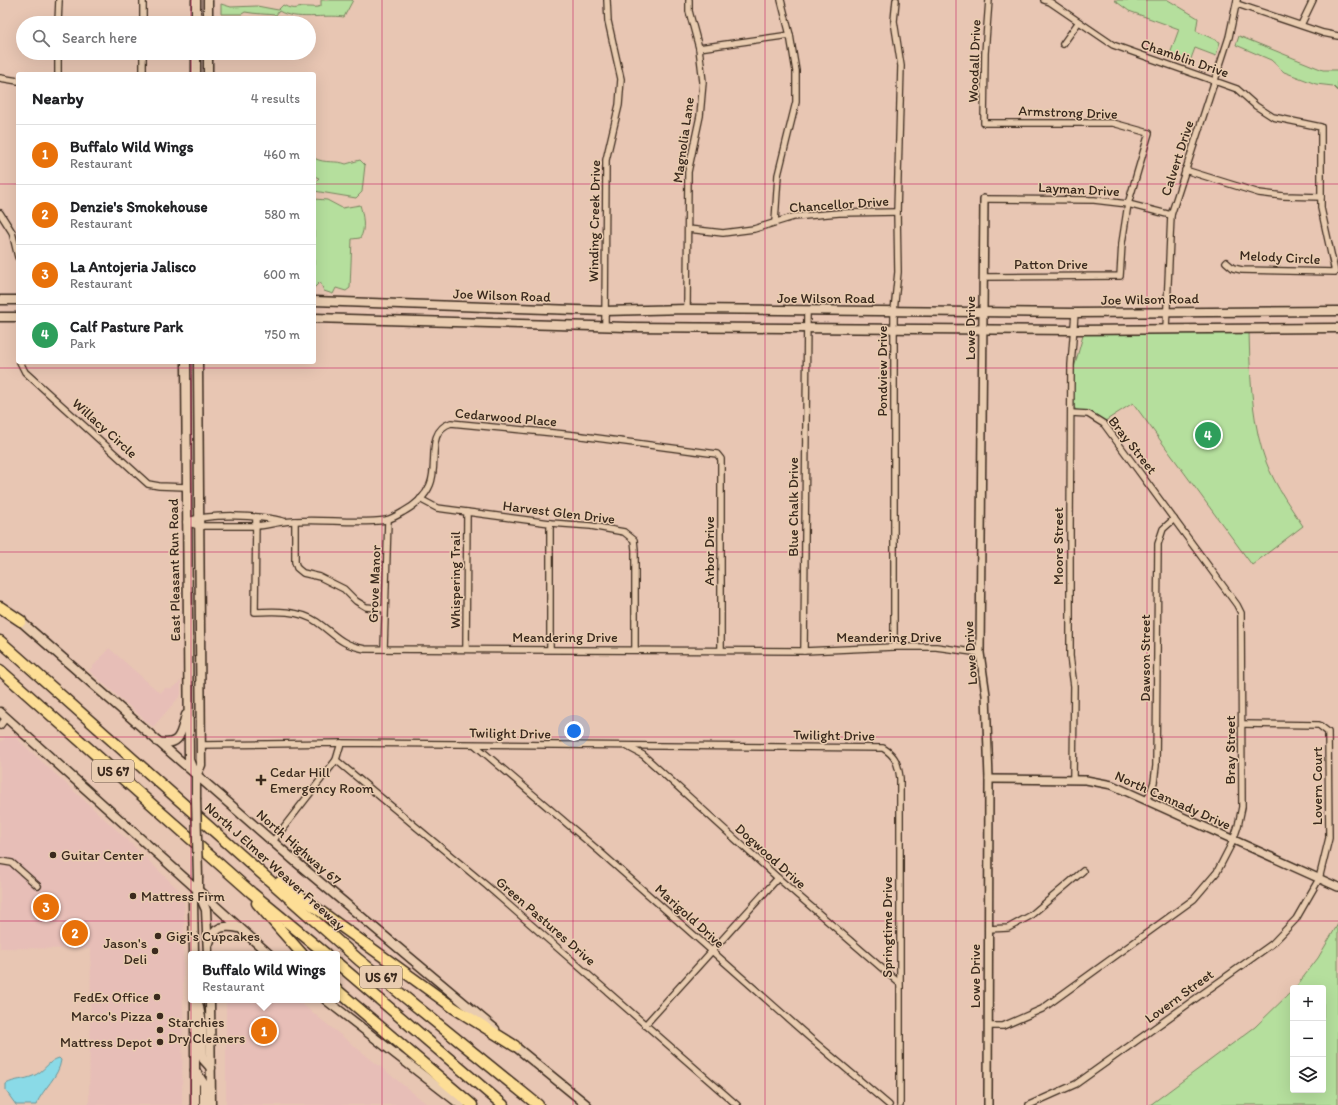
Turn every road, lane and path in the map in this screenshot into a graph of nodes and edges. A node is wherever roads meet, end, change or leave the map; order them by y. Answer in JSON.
{"nodes":[{"id":1,"x":58,"y":0,"type":"edge"},
{"id":2,"x":143,"y":0,"type":"edge"},
{"id":3,"x":196,"y":0,"type":"edge"},
{"id":4,"x":208,"y":0,"type":"edge"},
{"id":5,"x":607,"y":0,"type":"edge"},
{"id":6,"x":689,"y":0,"type":"edge"},
{"id":7,"x":781,"y":0,"type":"edge"},
{"id":8,"x":896,"y":0,"type":"edge"},
{"id":9,"x":989,"y":0,"type":"edge"},
{"id":10,"x":1044,"y":0,"type":"edge"},
{"id":11,"x":1313,"y":0,"type":"edge"},
{"id":12,"x":1237,"y":2,"type":"edge"},
{"id":13,"x":58,"y":16,"type":"edge"},
{"id":14,"x":143,"y":16,"type":"edge"},
{"id":15,"x":196,"y":16,"type":"edge"},
{"id":16,"x":208,"y":16,"type":"edge"},
{"id":17,"x":1078,"y":23,"type":"junction"},
{"id":18,"x":1301,"y":25,"type":"junction"},
{"id":19,"x":790,"y":35,"type":"junction"},
{"id":20,"x":1338,"y":36,"type":"edge"},
{"id":21,"x":1063,"y":44,"type":"dead end"},
{"id":22,"x":699,"y":48,"type":"junction"},
{"id":23,"x":58,"y":60,"type":"edge"},
{"id":24,"x":143,"y":60,"type":"edge"},
{"id":25,"x":196,"y":60,"type":"edge"},
{"id":26,"x":208,"y":60,"type":"edge"},
{"id":27,"x":58,"y":72,"type":"edge"},
{"id":28,"x":143,"y":72,"type":"edge"},
{"id":29,"x":196,"y":72,"type":"edge"},
{"id":30,"x":208,"y":72,"type":"edge"},
{"id":31,"x":0,"y":78,"type":"edge"},
{"id":32,"x":16,"y":81,"type":"edge"},
{"id":33,"x":1214,"y":81,"type":"junction"},
{"id":34,"x":984,"y":123,"type":"joint"},
{"id":35,"x":1185,"y":170,"type":"junction"},
{"id":36,"x":1321,"y":197,"type":"junction"},
{"id":37,"x":984,"y":199,"type":"joint"},
{"id":38,"x":1128,"y":204,"type":"junction"},
{"id":39,"x":897,"y":212,"type":"junction"},
{"id":40,"x":0,"y":213,"type":"edge"},
{"id":41,"x":1171,"y":215,"type":"junction"},
{"id":42,"x":775,"y":222,"type":"junction"},
{"id":43,"x":688,"y":229,"type":"junction"},
{"id":44,"x":16,"y":249,"type":"edge"},
{"id":45,"x":1226,"y":262,"type":"dead end"},
{"id":46,"x":984,"y":277,"type":"junction"},
{"id":47,"x":0,"y":300,"type":"edge"},
{"id":48,"x":16,"y":300,"type":"edge"},
{"id":49,"x":316,"y":301,"type":"edge"},
{"id":50,"x":687,"y":309,"type":"junction"},
{"id":51,"x":604,"y":311,"type":"junction"},
{"id":52,"x":894,"y":311,"type":"junction"},
{"id":53,"x":1338,"y":311,"type":"edge"},
{"id":54,"x":807,"y":312,"type":"junction"},
{"id":55,"x":1166,"y":312,"type":"junction"},
{"id":56,"x":984,"y":313,"type":"junction"},
{"id":57,"x":1075,"y":313,"type":"junction"},
{"id":58,"x":0,"y":317,"type":"edge"},
{"id":59,"x":16,"y":317,"type":"edge"},
{"id":60,"x":316,"y":318,"type":"edge"},
{"id":61,"x":605,"y":326,"type":"junction"},
{"id":62,"x":807,"y":328,"type":"junction"},
{"id":63,"x":894,"y":328,"type":"junction"},
{"id":64,"x":1338,"y":328,"type":"edge"},
{"id":65,"x":1166,"y":329,"type":"junction"},
{"id":66,"x":983,"y":330,"type":"junction"},
{"id":67,"x":1075,"y":330,"type":"junction"},
{"id":68,"x":21,"y":364,"type":"edge"},
{"id":69,"x":186,"y":364,"type":"edge"},
{"id":70,"x":198,"y":364,"type":"edge"},
{"id":71,"x":1071,"y":413,"type":"junction"},
{"id":72,"x":717,"y":454,"type":"joint"},
{"id":73,"x":186,"y":486,"type":"junction"},
{"id":74,"x":420,"y":499,"type":"junction"},
{"id":75,"x":467,"y":512,"type":"junction"},
{"id":76,"x":199,"y":517,"type":"junction"},
{"id":77,"x":256,"y":517,"type":"junction"},
{"id":78,"x":1174,"y":519,"type":"junction"},
{"id":79,"x":388,"y":520,"type":"junction"},
{"id":80,"x":295,"y":521,"type":"junction"},
{"id":81,"x":186,"y":522,"type":"junction"},
{"id":82,"x":282,"y":522,"type":"junction"},
{"id":83,"x":550,"y":523,"type":"junction"},
{"id":84,"x":198,"y":526,"type":"junction"},
{"id":85,"x":255,"y":526,"type":"junction"},
{"id":86,"x":0,"y":603,"type":"edge"},
{"id":87,"x":0,"y":607,"type":"edge"},
{"id":88,"x":385,"y":609,"type":"junction"},
{"id":89,"x":21,"y":621,"type":"junction"},
{"id":90,"x":0,"y":640,"type":"edge"},
{"id":91,"x":894,"y":647,"type":"junction"},
{"id":92,"x":384,"y":649,"type":"junction"},
{"id":93,"x":466,"y":649,"type":"junction"},
{"id":94,"x":550,"y":649,"type":"junction"},
{"id":95,"x":635,"y":649,"type":"junction"},
{"id":96,"x":721,"y":650,"type":"junction"},
{"id":97,"x":804,"y":651,"type":"junction"},
{"id":98,"x":980,"y":653,"type":"junction"},
{"id":99,"x":0,"y":670,"type":"edge"},
{"id":100,"x":188,"y":707,"type":"junction"},
{"id":101,"x":0,"y":712,"type":"edge"},
{"id":102,"x":6,"y":718,"type":"junction"},
{"id":103,"x":1242,"y":724,"type":"junction"},
{"id":104,"x":0,"y":726,"type":"edge"},
{"id":105,"x":158,"y":742,"type":"junction"},
{"id":106,"x":341,"y":743,"type":"junction"},
{"id":107,"x":201,"y":745,"type":"junction"},
{"id":108,"x":475,"y":745,"type":"junction"},
{"id":109,"x":628,"y":747,"type":"junction"},
{"id":110,"x":890,"y":752,"type":"joint"},
{"id":111,"x":336,"y":760,"type":"junction"},
{"id":112,"x":196,"y":776,"type":"junction"},
{"id":113,"x":989,"y":779,"type":"junction"},
{"id":114,"x":1073,"y":779,"type":"junction"},
{"id":115,"x":1147,"y":801,"type":"junction"},
{"id":116,"x":273,"y":841,"type":"junction"},
{"id":117,"x":1233,"y":841,"type":"junction"},
{"id":118,"x":229,"y":844,"type":"junction"},
{"id":119,"x":0,"y":861,"type":"edge"},
{"id":120,"x":227,"y":871,"type":"junction"},
{"id":121,"x":1083,"y":871,"type":"dead end"},
{"id":122,"x":778,"y":878,"type":"junction"},
{"id":123,"x":1319,"y":878,"type":"junction"},
{"id":124,"x":38,"y":886,"type":"dead end"},
{"id":125,"x":1338,"y":887,"type":"edge"},
{"id":126,"x":198,"y":891,"type":"junction"},
{"id":127,"x":239,"y":928,"type":"junction"},
{"id":128,"x":988,"y":929,"type":"junction"},
{"id":129,"x":194,"y":951,"type":"edge"},
{"id":130,"x":208,"y":951,"type":"edge"},
{"id":131,"x":266,"y":951,"type":"edge"},
{"id":132,"x":299,"y":951,"type":"edge"},
{"id":133,"x":322,"y":951,"type":"edge"},
{"id":134,"x":711,"y":952,"type":"junction"},
{"id":135,"x":340,"y":966,"type":"edge"},
{"id":136,"x":899,"y":983,"type":"junction"},
{"id":137,"x":340,"y":993,"type":"edge"},
{"id":138,"x":195,"y":1003,"type":"edge"},
{"id":139,"x":199,"y":1003,"type":"edge"},
{"id":140,"x":210,"y":1003,"type":"edge"},
{"id":141,"x":330,"y":1003,"type":"edge"},
{"id":142,"x":645,"y":1025,"type":"junction"},
{"id":143,"x":988,"y":1026,"type":"junction"},
{"id":144,"x":515,"y":1046,"type":"junction"},
{"id":145,"x":211,"y":1068,"type":"junction"},
{"id":146,"x":195,"y":1070,"type":"junction"},
{"id":147,"x":195,"y":1105,"type":"edge"},
{"id":148,"x":204,"y":1105,"type":"edge"},
{"id":149,"x":211,"y":1105,"type":"edge"},
{"id":150,"x":461,"y":1105,"type":"edge"},
{"id":151,"x":472,"y":1105,"type":"edge"},
{"id":152,"x":503,"y":1105,"type":"edge"},
{"id":153,"x":538,"y":1105,"type":"edge"},
{"id":154,"x":587,"y":1105,"type":"edge"},
{"id":155,"x":737,"y":1105,"type":"edge"},
{"id":156,"x":889,"y":1105,"type":"edge"},
{"id":157,"x":900,"y":1105,"type":"edge"},
{"id":158,"x":988,"y":1105,"type":"edge"},
{"id":159,"x":1029,"y":1105,"type":"edge"}],
"edges":[{"from":1,"to":13,"type":"street"},
{"from":2,"to":14,"type":"street"},
{"from":3,"to":15,"type":"main road"},
{"from":4,"to":16,"type":"main road"},
{"from":5,"to":51,"type":"street","name":"Winding Creek Drive"},
{"from":6,"to":22,"type":"street","name":"Magnolia Lane"},
{"from":7,"to":19,"type":"street"},
{"from":8,"to":39,"type":"street","name":"Pondview Drive"},
{"from":9,"to":34,"type":"street","name":"Woodall Drive"},
{"from":10,"to":17,"type":"street","name":"Chamblin Drive"},
{"from":11,"to":18,"type":"street"},
{"from":12,"to":18,"type":"street"},
{"from":12,"to":33,"type":"street","name":"Calvert Drive"},
{"from":17,"to":21,"type":"street"},
{"from":17,"to":33,"type":"street","name":"Chamblin Drive"},
{"from":18,"to":20,"type":"street"},
{"from":19,"to":22,"type":"street"},
{"from":19,"to":42,"type":"street"},
{"from":22,"to":43,"type":"street","name":"Magnolia Lane"},
{"from":23,"to":27,"type":"street"},
{"from":24,"to":28,"type":"street"},
{"from":25,"to":29,"type":"main road"},
{"from":26,"to":30,"type":"main road"},
{"from":31,"to":32,"type":"street"},
{"from":33,"to":35,"type":"street","name":"Calvert Drive"},
{"from":33,"to":36,"type":"street","name":"Chamblin Drive"},
{"from":34,"to":38,"type":"street","name":"Armstrong Drive"},
{"from":35,"to":36,"type":"street"},
{"from":35,"to":41,"type":"street","name":"Calvert Drive"},
{"from":36,"to":45,"type":"street","name":"Melody Circle"},
{"from":37,"to":38,"type":"street","name":"Layman Drive"},
{"from":37,"to":46,"type":"street","name":"Lowe Drive"},
{"from":38,"to":41,"type":"street","name":"Layman Drive"},
{"from":38,"to":46,"type":"street","name":"Patton Drive"},
{"from":39,"to":42,"type":"street","name":"Chancellor Drive"},
{"from":39,"to":52,"type":"street","name":"Pondview Drive"},
{"from":40,"to":44,"type":"street"},
{"from":41,"to":55,"type":"street","name":"Calvert Drive"},
{"from":42,"to":43,"type":"street","name":"Chancellor Drive"},
{"from":43,"to":50,"type":"street","name":"Magnolia Lane"},
{"from":46,"to":56,"type":"street","name":"Lowe Drive"},
{"from":47,"to":48,"type":"main road"},
{"from":49,"to":51,"type":"main road","name":"Joe Wilson Road"},
{"from":50,"to":51,"type":"main road","name":"Joe Wilson Road"},
{"from":50,"to":54,"type":"main road","name":"Joe Wilson Road"},
{"from":51,"to":61,"type":"street","name":"Winding Creek Drive"},
{"from":52,"to":54,"type":"main road","name":"Joe Wilson Road"},
{"from":52,"to":56,"type":"main road","name":"Joe Wilson Road"},
{"from":52,"to":63,"type":"street","name":"Pondview Drive"},
{"from":53,"to":55,"type":"main road","name":"Joe Wilson Road"},
{"from":54,"to":62,"type":"street","name":"Blue Chalk Drive"},
{"from":55,"to":57,"type":"main road","name":"Joe Wilson Road"},
{"from":55,"to":65,"type":"street","name":"Calvert Drive"},
{"from":56,"to":57,"type":"main road","name":"Joe Wilson Road"},
{"from":56,"to":66,"type":"street","name":"Lowe Drive"},
{"from":57,"to":67,"type":"street","name":"Moore Street"},
{"from":58,"to":59,"type":"main road"},
{"from":60,"to":61,"type":"main road","name":"Joe Wilson Road"},
{"from":61,"to":62,"type":"main road","name":"Joe Wilson Road"},
{"from":62,"to":63,"type":"main road","name":"Joe Wilson Road"},
{"from":62,"to":97,"type":"street","name":"Blue Chalk Drive"},
{"from":63,"to":66,"type":"main road","name":"Joe Wilson Road"},
{"from":63,"to":91,"type":"street","name":"Pondview Drive"},
{"from":64,"to":65,"type":"main road","name":"Joe Wilson Road"},
{"from":65,"to":67,"type":"main road","name":"Joe Wilson Road"},
{"from":66,"to":67,"type":"main road","name":"Joe Wilson Road"},
{"from":66,"to":98,"type":"street","name":"Lowe Drive"},
{"from":67,"to":71,"type":"street","name":"Moore Street"},
{"from":68,"to":73,"type":"street","name":"Willacy Circle"},
{"from":69,"to":73,"type":"main road","name":"East Pleasant Run Road"},
{"from":70,"to":76,"type":"main road","name":"East Pleasant Run Road"},
{"from":71,"to":78,"type":"street","name":"Bray Street"},
{"from":71,"to":114,"type":"street","name":"Moore Street"},
{"from":72,"to":74,"type":"street","name":"Cedarwood Place"},
{"from":72,"to":96,"type":"street","name":"Arbor Drive"},
{"from":73,"to":81,"type":"main road","name":"East Pleasant Run Road"},
{"from":74,"to":75,"type":"street","name":"Harvest Glen Drive"},
{"from":74,"to":79,"type":"street","name":"Cedarwood Place"},
{"from":75,"to":83,"type":"street","name":"Harvest Glen Drive"},
{"from":75,"to":93,"type":"street","name":"Whispering Trail"},
{"from":76,"to":77,"type":"street","name":"Cedarwood Place"},
{"from":76,"to":81,"type":"street"},
{"from":76,"to":84,"type":"main road","name":"East Pleasant Run Road"},
{"from":77,"to":82,"type":"street","name":"Cedarwood Place"},
{"from":77,"to":85,"type":"street","name":"Meandering Drive"},
{"from":78,"to":103,"type":"street","name":"Bray Street"},
{"from":78,"to":115,"type":"street","name":"Dawson Street"},
{"from":79,"to":80,"type":"street","name":"Cedarwood Place"},
{"from":79,"to":88,"type":"street","name":"Grove Manor"},
{"from":80,"to":82,"type":"street","name":"Cedarwood Place"},
{"from":80,"to":88,"type":"street"},
{"from":81,"to":84,"type":"street","name":"Cedarwood Place"},
{"from":81,"to":100,"type":"main road","name":"East Pleasant Run Road"},
{"from":82,"to":85,"type":"street","name":"Cedarwood Place"},
{"from":83,"to":94,"type":"street"},
{"from":83,"to":95,"type":"street","name":"Harvest Glen Drive"},
{"from":84,"to":85,"type":"street","name":"Cedarwood Place"},
{"from":84,"to":107,"type":"main road","name":"East Pleasant Run Road"},
{"from":85,"to":92,"type":"street","name":"Meandering Drive"},
{"from":86,"to":89,"type":"main road","name":"North Highway 67"},
{"from":87,"to":89,"type":"highway"},
{"from":88,"to":92,"type":"street","name":"Grove Manor"},
{"from":89,"to":105,"type":"main road","name":"North Highway 67"},
{"from":90,"to":118,"type":"highway","name":"North J Elmer Weaver Freeway","number":"US 67"},
{"from":91,"to":97,"type":"street","name":"Meandering Drive"},
{"from":91,"to":98,"type":"street","name":"Meandering Drive"},
{"from":92,"to":93,"type":"street","name":"Meandering Drive"},
{"from":93,"to":94,"type":"street","name":"Meandering Drive"},
{"from":94,"to":95,"type":"street","name":"Meandering Drive"},
{"from":95,"to":96,"type":"street","name":"Meandering Drive"},
{"from":96,"to":97,"type":"street","name":"Meandering Drive"},
{"from":98,"to":113,"type":"street","name":"Lowe Drive"},
{"from":99,"to":120,"type":"highway","number":"US 67"},
{"from":100,"to":105,"type":"main road"},
{"from":100,"to":112,"type":"main road","name":"East Pleasant Run Road"},
{"from":101,"to":102,"type":"main road"},
{"from":102,"to":104,"type":"street"},
{"from":102,"to":126,"type":"main road"},
{"from":103,"to":117,"type":"street","name":"Bray Street"},
{"from":103,"to":123,"type":"street","name":"Lovern Court"},
{"from":105,"to":112,"type":"main road","name":"North Highway 67"},
{"from":106,"to":107,"type":"street","name":"Twilight Drive"},
{"from":106,"to":108,"type":"street","name":"Twilight Drive"},
{"from":106,"to":111,"type":"street"},
{"from":107,"to":112,"type":"main road","name":"East Pleasant Run Road"},
{"from":108,"to":109,"type":"street","name":"Twilight Drive"},
{"from":108,"to":134,"type":"street","name":"Marigold Drive"},
{"from":109,"to":110,"type":"street","name":"Twilight Drive"},
{"from":109,"to":122,"type":"street","name":"Dogwood Drive"},
{"from":110,"to":136,"type":"street","name":"Springtime Drive"},
{"from":111,"to":116,"type":"street"},
{"from":111,"to":142,"type":"street","name":"Green Pastures Drive"},
{"from":112,"to":116,"type":"main road","name":"North Highway 67"},
{"from":112,"to":126,"type":"main road","name":"East Pleasant Run Road","bridge":true},
{"from":113,"to":114,"type":"street","name":"North Cannady Drive"},
{"from":113,"to":128,"type":"street","name":"Lowe Drive"},
{"from":114,"to":115,"type":"street","name":"North Cannady Drive"},
{"from":115,"to":117,"type":"street","name":"North Cannady Drive"},
{"from":116,"to":144,"type":"main road","name":"North Highway 67"},
{"from":117,"to":123,"type":"street","name":"North Cannady Drive"},
{"from":117,"to":143,"type":"street","name":"Bray Street"},
{"from":118,"to":144,"type":"highway"},
{"from":118,"to":153,"type":"highway","name":"North J Elmer Weaver Freeway","number":"US 67"},
{"from":119,"to":124,"type":"street"},
{"from":120,"to":132,"type":"highway"},
{"from":120,"to":133,"type":"highway","number":"US 67"},
{"from":121,"to":128,"type":"street"},
{"from":122,"to":134,"type":"street"},
{"from":122,"to":136,"type":"street","name":"Dogwood Drive"},
{"from":123,"to":125,"type":"street","name":"North Cannady Drive"},
{"from":123,"to":159,"type":"street","name":"Lovern Street"},
{"from":126,"to":127,"type":"main road"},
{"from":126,"to":129,"type":"main road","name":"East Pleasant Run Road"},
{"from":126,"to":130,"type":"main road","name":"East Pleasant Run Road"},
{"from":127,"to":130,"type":"main road"},
{"from":127,"to":131,"type":"main road"},
{"from":128,"to":143,"type":"street","name":"Lowe Drive"},
{"from":134,"to":142,"type":"street"},
{"from":134,"to":156,"type":"street","name":"Marigold Drive"},
{"from":135,"to":152,"type":"highway","number":"US 67"},
{"from":136,"to":157,"type":"street","name":"Springtime Drive"},
{"from":137,"to":151,"type":"highway"},
{"from":138,"to":146,"type":"main road"},
{"from":139,"to":145,"type":"main road"},
{"from":140,"to":145,"type":"main road"},
{"from":141,"to":150,"type":"main road"},
{"from":142,"to":155,"type":"street","name":"Green Pastures Drive"},
{"from":143,"to":158,"type":"street","name":"Lowe Drive"},
{"from":144,"to":154,"type":"main road","name":"North Highway 67"},
{"from":145,"to":149,"type":"main road"},
{"from":146,"to":147,"type":"main road"},
{"from":146,"to":148,"type":"main road"}]}
